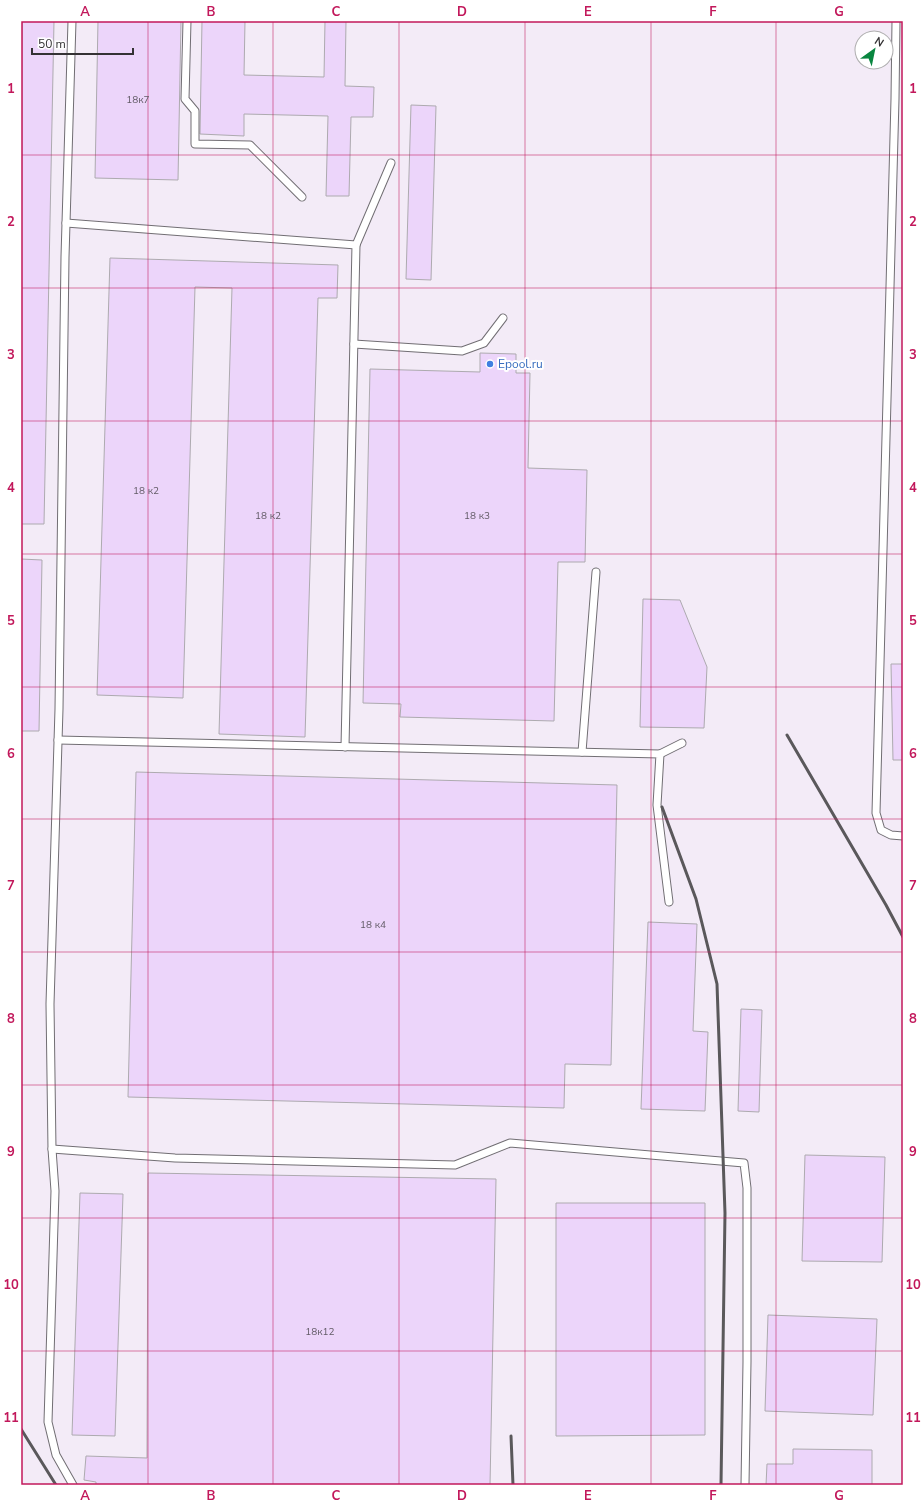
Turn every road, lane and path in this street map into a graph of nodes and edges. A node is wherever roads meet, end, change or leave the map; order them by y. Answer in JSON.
{"nodes":[{"id":1,"x":72,"y":21,"type":"edge"},
{"id":2,"x":187,"y":21,"type":"edge"},
{"id":3,"x":896,"y":21,"type":"edge"},
{"id":4,"x":895,"y":99,"type":"junction"},
{"id":5,"x":903,"y":99,"type":"edge"},
{"id":6,"x":391,"y":163,"type":"dead end"},
{"id":7,"x":302,"y":197,"type":"dead end"},
{"id":8,"x":66,"y":222,"type":"junction"},
{"id":9,"x":356,"y":246,"type":"junction"},
{"id":10,"x":503,"y":318,"type":"dead end"},
{"id":11,"x":354,"y":344,"type":"junction"},
{"id":12,"x":596,"y":572,"type":"dead end"},
{"id":13,"x":58,"y":740,"type":"junction"},
{"id":14,"x":682,"y":743,"type":"dead end"},
{"id":15,"x":345,"y":747,"type":"junction"},
{"id":16,"x":582,"y":752,"type":"junction"},
{"id":17,"x":660,"y":754,"type":"junction"},
{"id":18,"x":903,"y":836,"type":"edge"},
{"id":19,"x":669,"y":902,"type":"dead end"},
{"id":20,"x":52,"y":1149,"type":"junction"},
{"id":21,"x":73,"y":1485,"type":"edge"},
{"id":22,"x":745,"y":1485,"type":"edge"}],
"edges":[{"from":1,"to":8,"type":"lane"},
{"from":2,"to":7,"type":"lane"},
{"from":3,"to":4,"type":"lane"},
{"from":4,"to":5,"type":"lane"},
{"from":4,"to":18,"type":"lane"},
{"from":6,"to":9,"type":"lane"},
{"from":8,"to":9,"type":"lane"},
{"from":8,"to":13,"type":"lane"},
{"from":9,"to":11,"type":"lane"},
{"from":10,"to":11,"type":"lane"},
{"from":11,"to":15,"type":"lane"},
{"from":12,"to":16,"type":"lane"},
{"from":13,"to":15,"type":"lane"},
{"from":13,"to":20,"type":"lane"},
{"from":14,"to":17,"type":"lane"},
{"from":15,"to":16,"type":"lane"},
{"from":16,"to":17,"type":"lane"},
{"from":17,"to":19,"type":"lane"},
{"from":20,"to":21,"type":"lane"},
{"from":20,"to":22,"type":"lane"}]}
